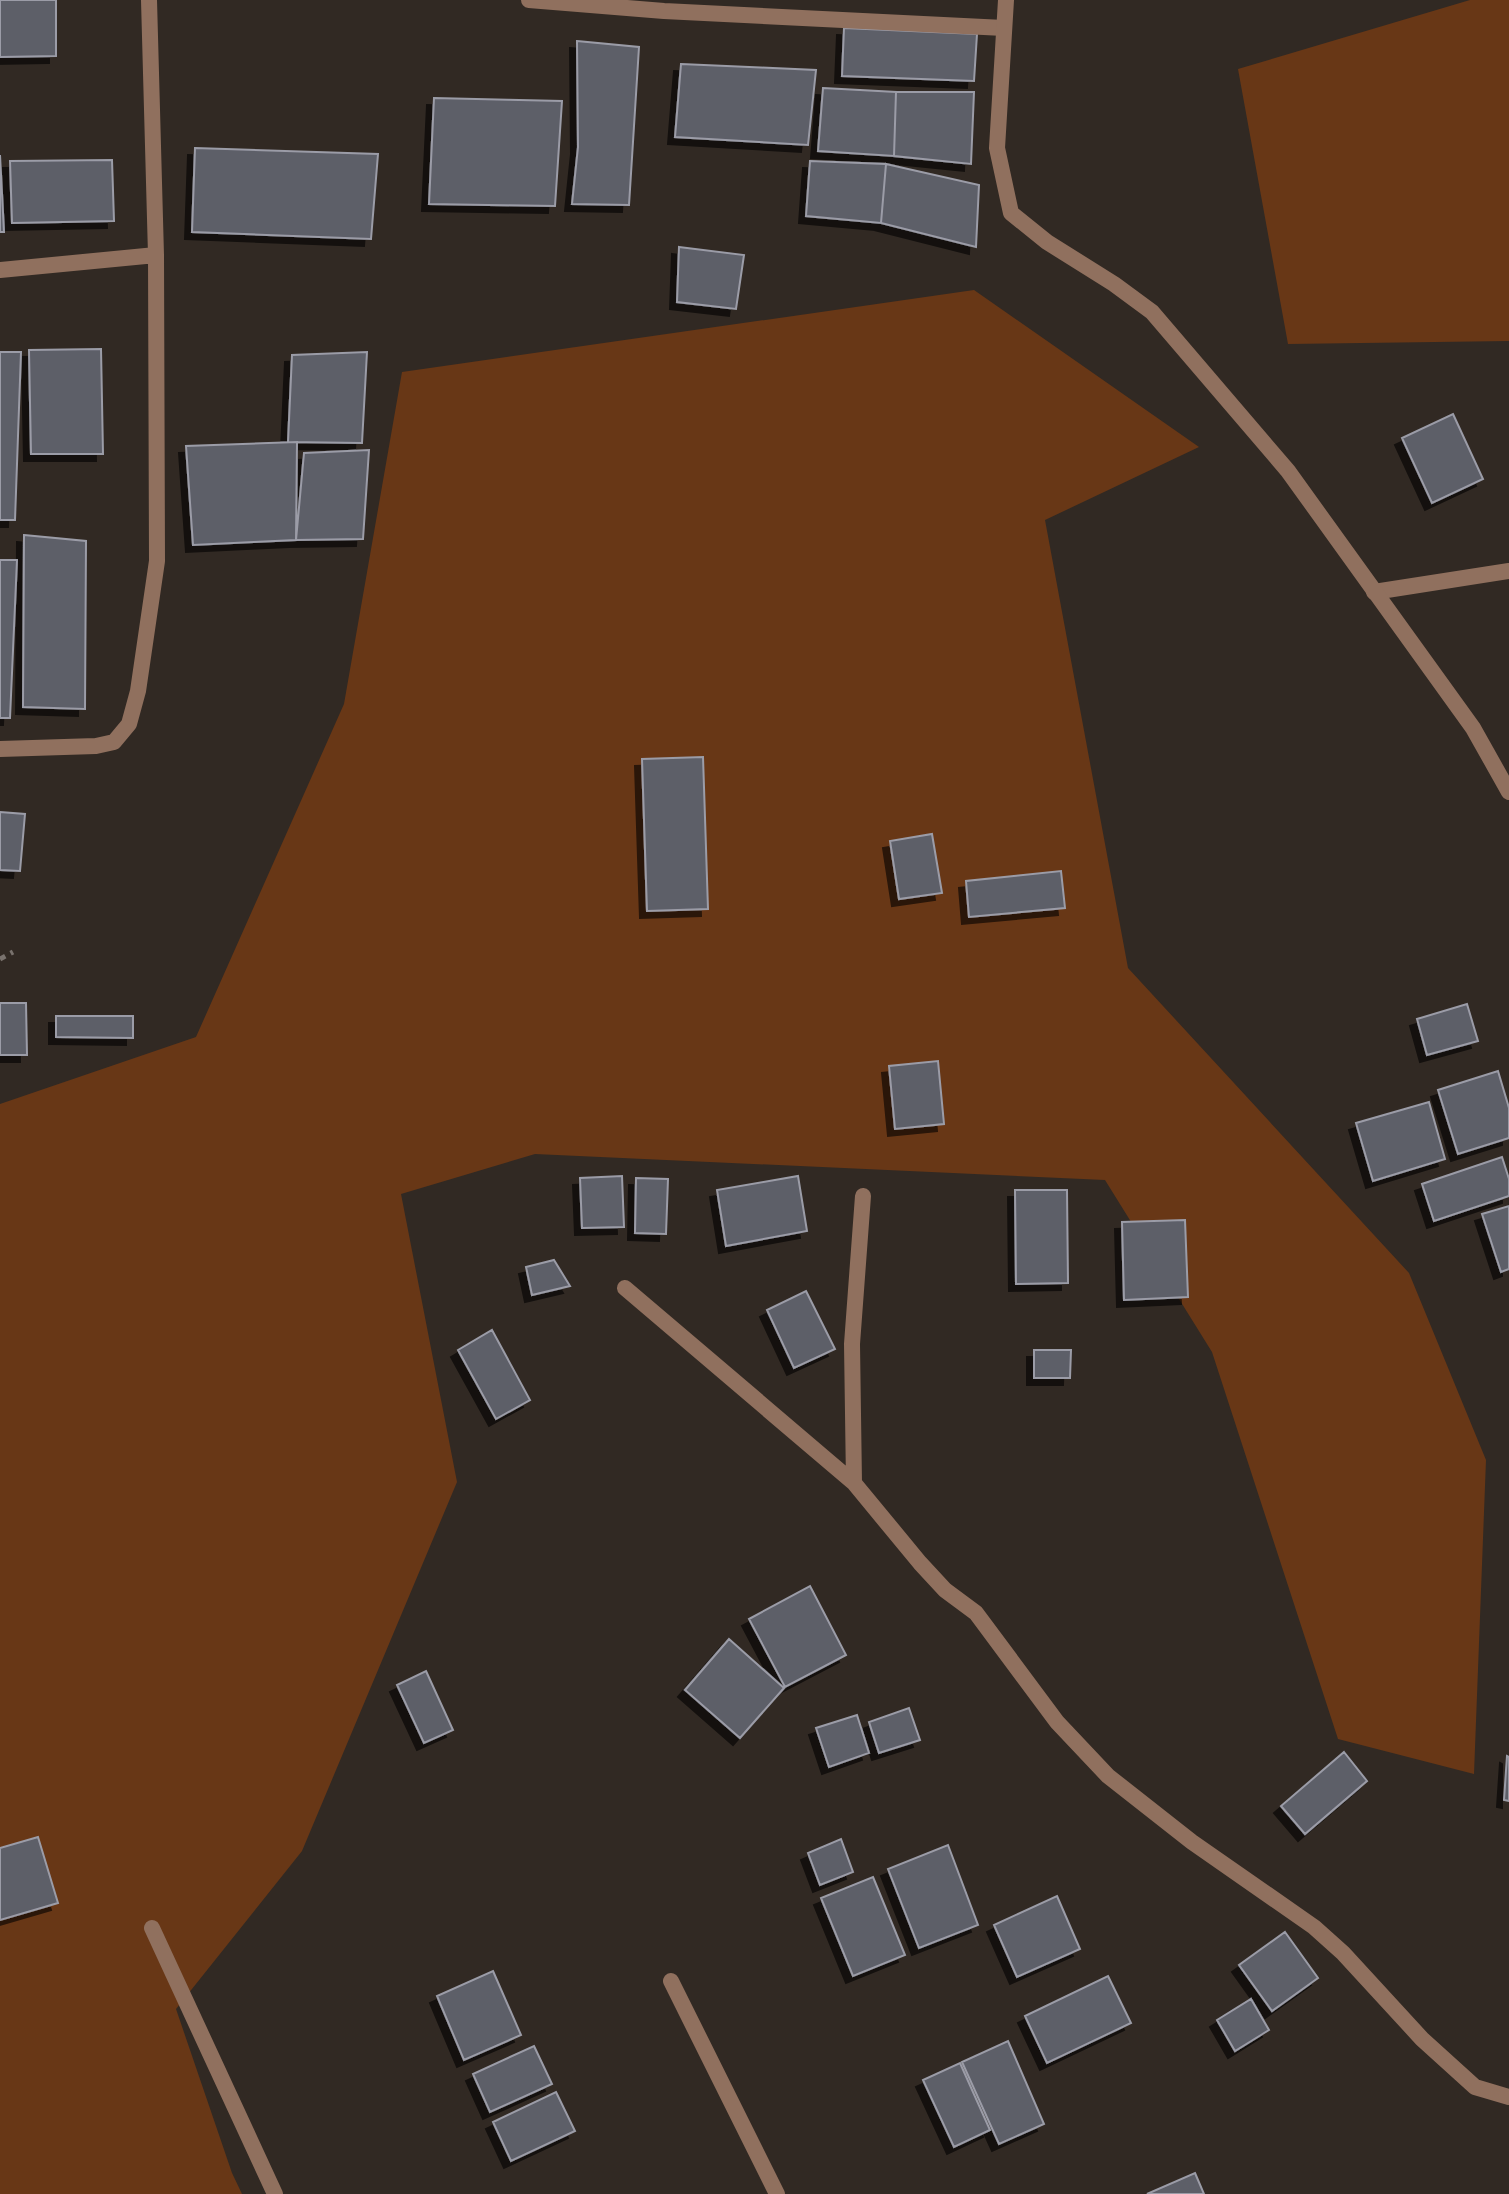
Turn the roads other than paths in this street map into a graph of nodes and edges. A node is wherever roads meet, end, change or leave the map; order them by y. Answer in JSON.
{"nodes":[{"id":1,"x":149,"y":0,"type":"edge"},
{"id":2,"x":529,"y":0,"type":"edge"},
{"id":3,"x":1006,"y":0,"type":"edge"},
{"id":4,"x":1004,"y":28,"type":"junction"},
{"id":5,"x":156,"y":255,"type":"junction"},
{"id":6,"x":0,"y":270,"type":"edge"},
{"id":7,"x":1509,"y":571,"type":"edge"},
{"id":8,"x":1374,"y":592,"type":"junction"},
{"id":9,"x":0,"y":749,"type":"edge"},
{"id":10,"x":1509,"y":792,"type":"edge"},
{"id":11,"x":863,"y":1196,"type":"dead end"},
{"id":12,"x":625,"y":1288,"type":"dead end"},
{"id":13,"x":854,"y":1483,"type":"junction"},
{"id":14,"x":152,"y":1928,"type":"dead end"},
{"id":15,"x":671,"y":1981,"type":"dead end"},
{"id":16,"x":1509,"y":2097,"type":"edge"},
{"id":17,"x":275,"y":2194,"type":"edge"},
{"id":18,"x":777,"y":2194,"type":"edge"}],
"edges":[{"from":1,"to":5,"type":"street"},
{"from":2,"to":4,"type":"street"},
{"from":3,"to":4,"type":"street"},
{"from":4,"to":8,"type":"street"},
{"from":5,"to":6,"type":"street"},
{"from":5,"to":9,"type":"street"},
{"from":7,"to":8,"type":"street"},
{"from":8,"to":10,"type":"street"},
{"from":11,"to":13,"type":"street"},
{"from":12,"to":13,"type":"street"},
{"from":13,"to":16,"type":"street"},
{"from":14,"to":17,"type":"street"},
{"from":15,"to":18,"type":"street"}]}
